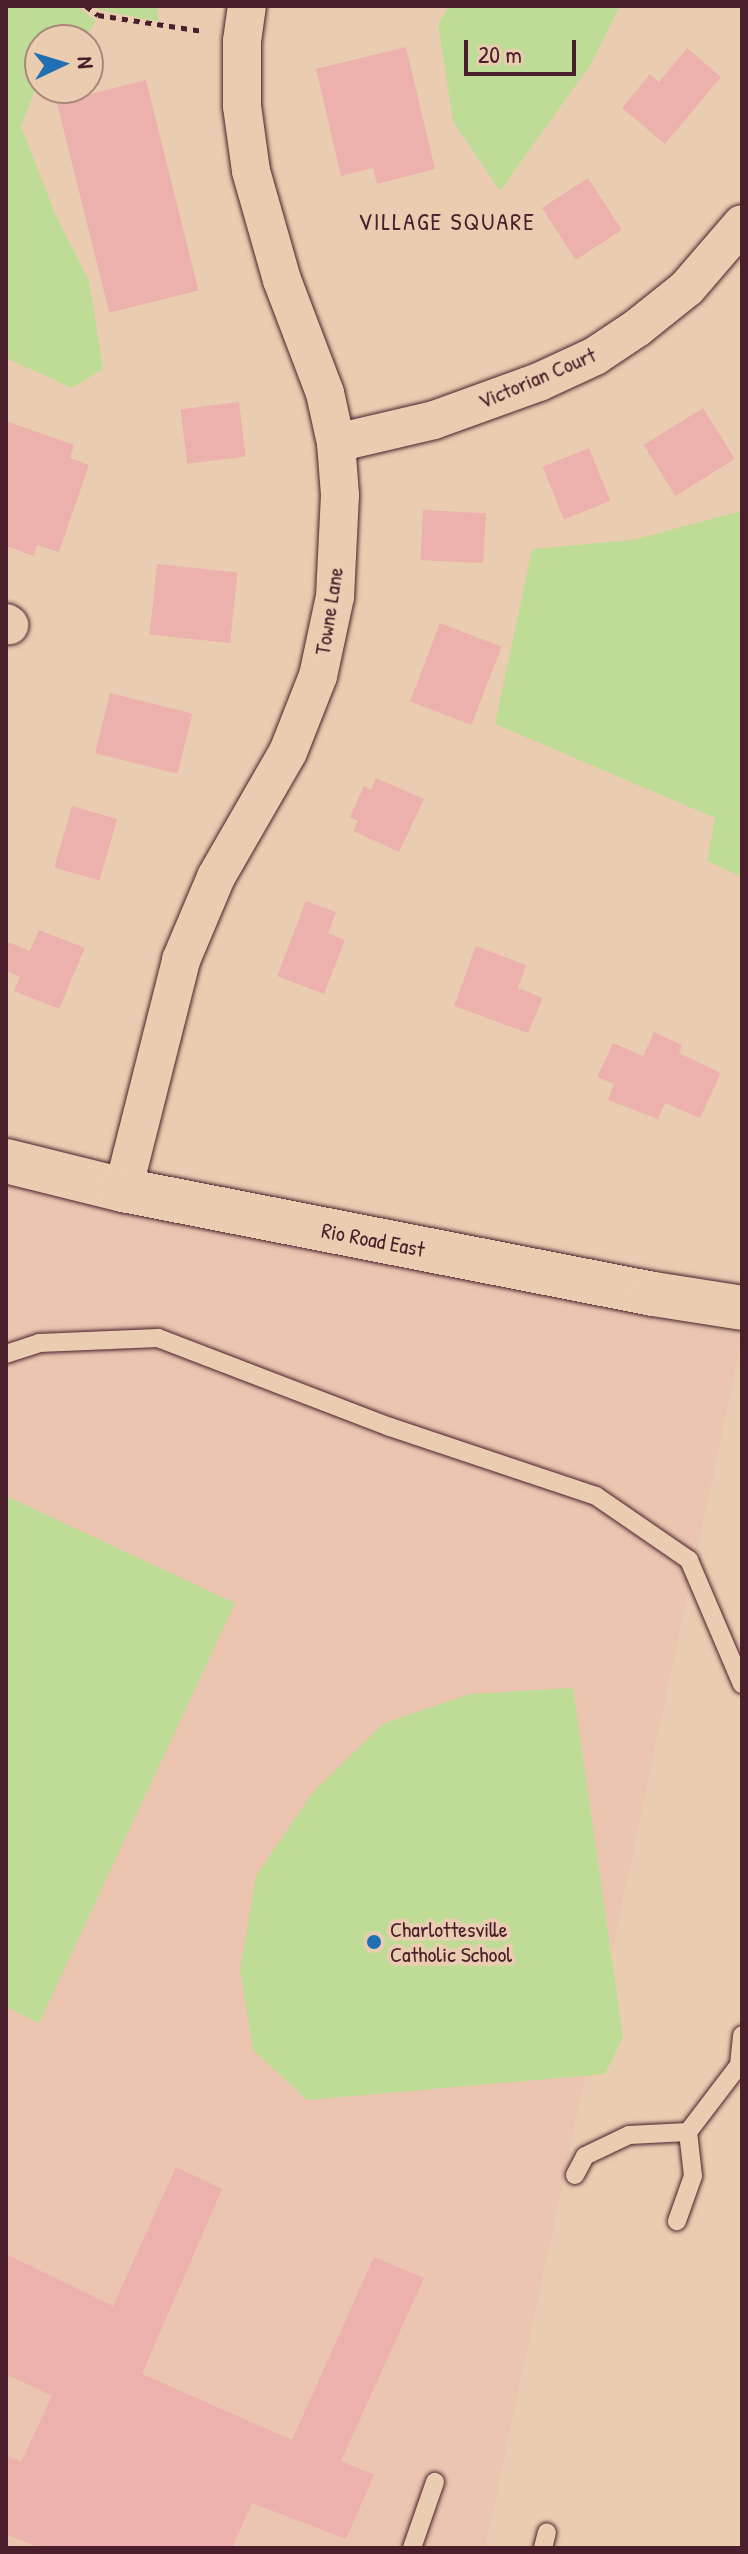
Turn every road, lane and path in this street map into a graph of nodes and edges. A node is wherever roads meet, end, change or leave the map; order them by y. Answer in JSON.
{"nodes":[{"id":1,"x":86,"y":6,"type":"edge"},
{"id":2,"x":247,"y":6,"type":"edge"},
{"id":3,"x":203,"y":31,"type":"dead end"},
{"id":4,"x":742,"y":224,"type":"edge"},
{"id":5,"x":336,"y":443,"type":"junction"},
{"id":6,"x":6,"y":1161,"type":"edge"},
{"id":7,"x":123,"y":1190,"type":"junction"},
{"id":8,"x":742,"y":1308,"type":"edge"},
{"id":9,"x":6,"y":1354,"type":"edge"},
{"id":10,"x":742,"y":1684,"type":"edge"},
{"id":11,"x":742,"y":2035,"type":"edge"},
{"id":12,"x":688,"y":2132,"type":"junction"},
{"id":13,"x":575,"y":2175,"type":"dead end"},
{"id":14,"x":677,"y":2221,"type":"dead end"},
{"id":15,"x":435,"y":2482,"type":"dead end"},
{"id":16,"x":412,"y":2548,"type":"edge"}],
"edges":[{"from":1,"to":3,"type":"path"},
{"from":2,"to":5,"type":"street","name":"Towne Lane"},
{"from":4,"to":5,"type":"street","name":"Victorian Court"},
{"from":5,"to":7,"type":"street","name":"Towne Lane"},
{"from":6,"to":7,"type":"street","name":"Rio Road East"},
{"from":7,"to":8,"type":"street","name":"Rio Road East"},
{"from":9,"to":10,"type":"lane"},
{"from":11,"to":12,"type":"lane"},
{"from":12,"to":13,"type":"lane"},
{"from":12,"to":14,"type":"lane"},
{"from":15,"to":16,"type":"lane"}]}
